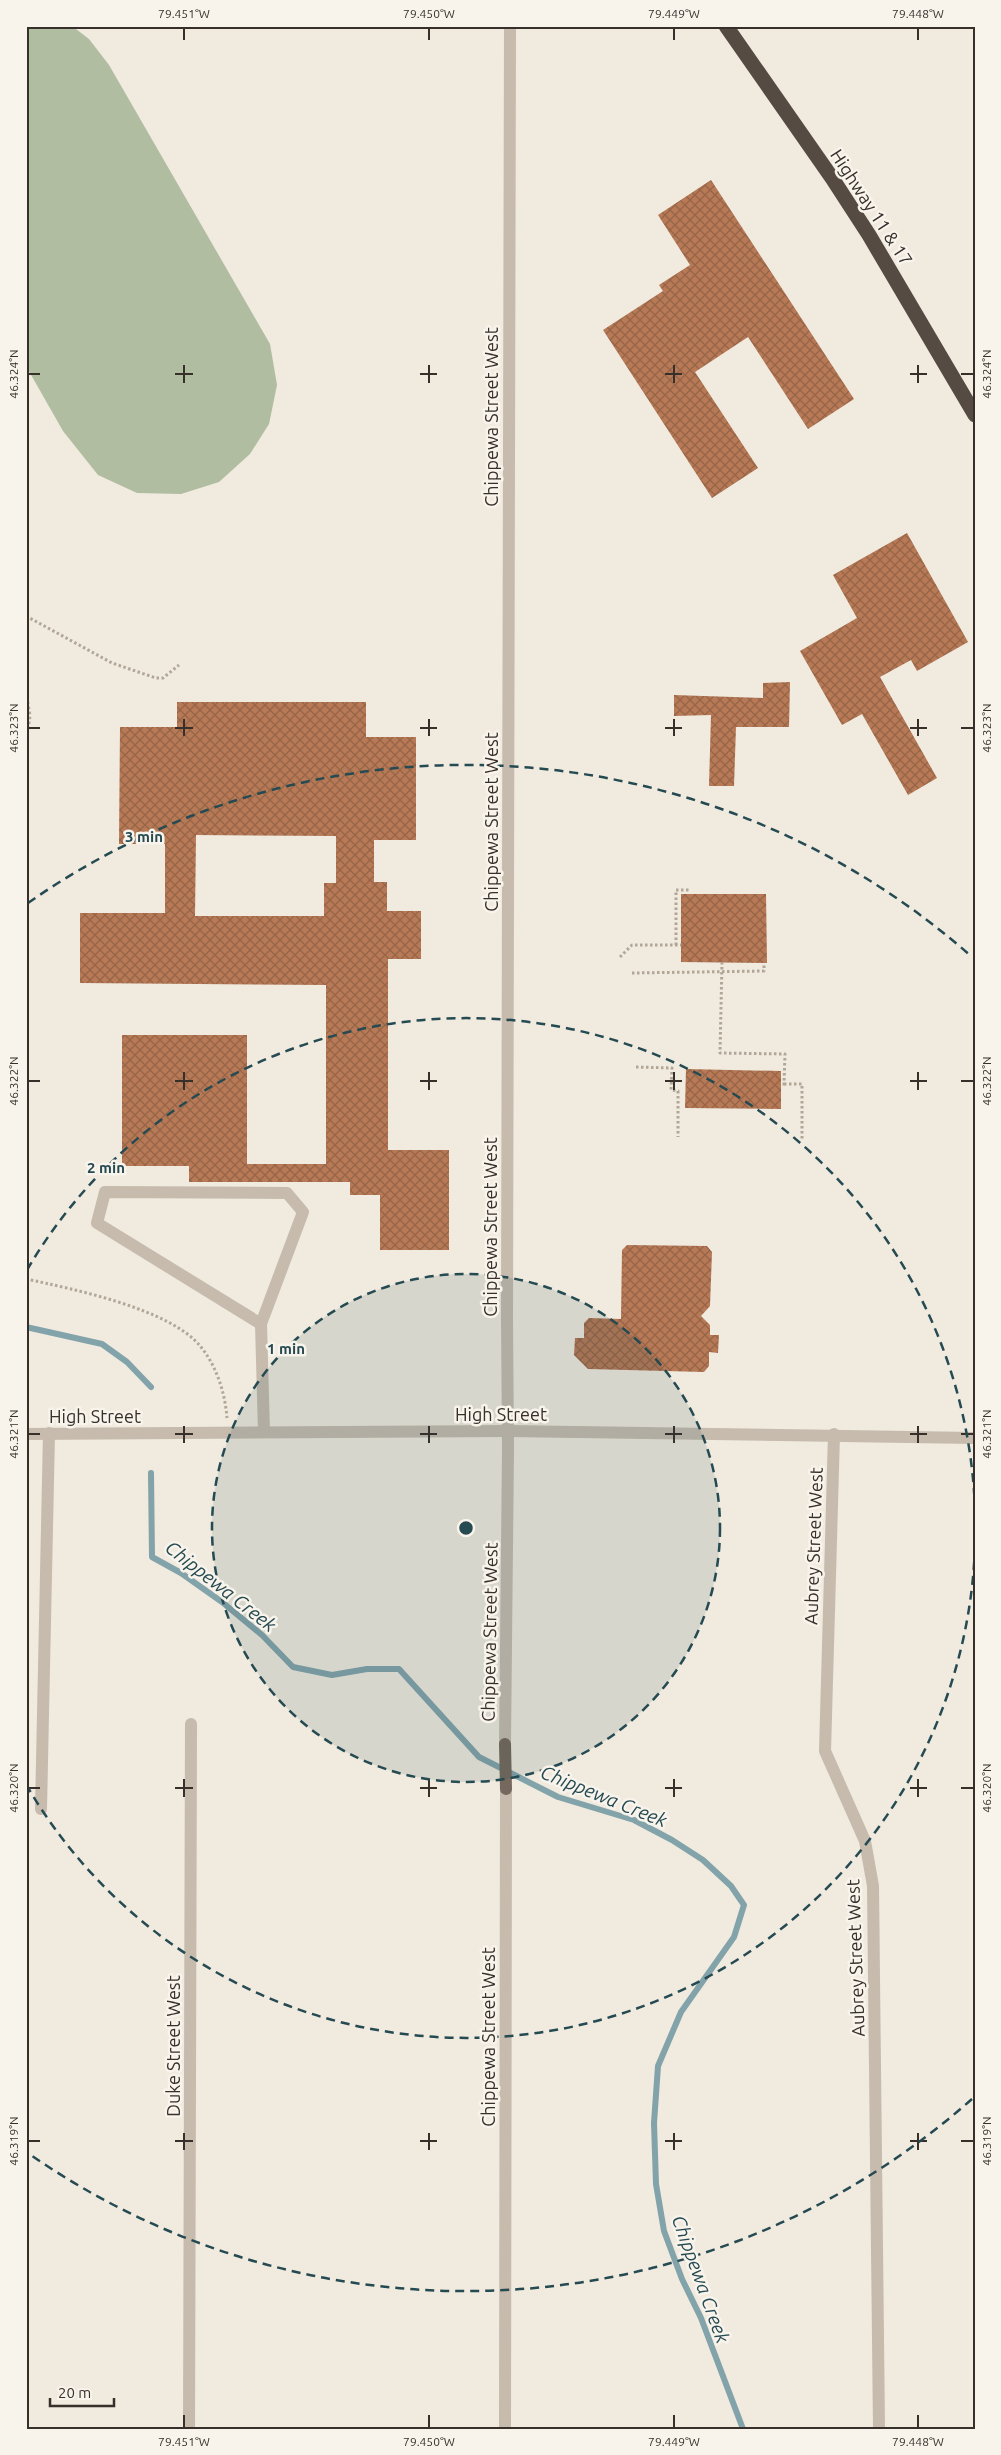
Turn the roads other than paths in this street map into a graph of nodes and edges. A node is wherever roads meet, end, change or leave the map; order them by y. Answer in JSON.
{"nodes":[{"id":1,"x":510,"y":26,"type":"edge"},
{"id":2,"x":726,"y":26,"type":"edge"},
{"id":3,"x":975,"y":415,"type":"edge"},
{"id":4,"x":261,"y":1324,"type":"junction"},
{"id":5,"x":508,"y":1431,"type":"junction"},
{"id":6,"x":264,"y":1432,"type":"junction"},
{"id":7,"x":49,"y":1433,"type":"junction"},
{"id":8,"x":26,"y":1434,"type":"edge"},
{"id":9,"x":834,"y":1434,"type":"junction"},
{"id":10,"x":975,"y":1438,"type":"edge"},
{"id":11,"x":191,"y":1724,"type":"dead end"},
{"id":12,"x":505,"y":1744,"type":"joint"},
{"id":13,"x":506,"y":1788,"type":"joint"},
{"id":14,"x":40,"y":1809,"type":"dead end"},
{"id":15,"x":189,"y":2429,"type":"edge"},
{"id":16,"x":505,"y":2429,"type":"edge"},
{"id":17,"x":879,"y":2429,"type":"edge"}],
"edges":[{"from":1,"to":5,"type":"street","name":"Chippewa Street West"},
{"from":2,"to":3,"type":"highway","name":"Highway 11 & 17"},
{"from":4,"to":4,"type":"street"},
{"from":4,"to":6,"type":"street"},
{"from":5,"to":6,"type":"street","name":"High Street"},
{"from":5,"to":9,"type":"street","name":"High Street"},
{"from":5,"to":12,"type":"street","name":"Chippewa Street West"},
{"from":6,"to":7,"type":"street","name":"High Street"},
{"from":7,"to":8,"type":"street","name":"High Street"},
{"from":7,"to":14,"type":"street"},
{"from":9,"to":10,"type":"street","name":"High Street"},
{"from":9,"to":17,"type":"street","name":"Aubrey Street West"},
{"from":11,"to":15,"type":"street","name":"Duke Street West"},
{"from":12,"to":13,"type":"main road","name":"Chippewa Street West"},
{"from":13,"to":16,"type":"street","name":"Chippewa Street West"}]}
